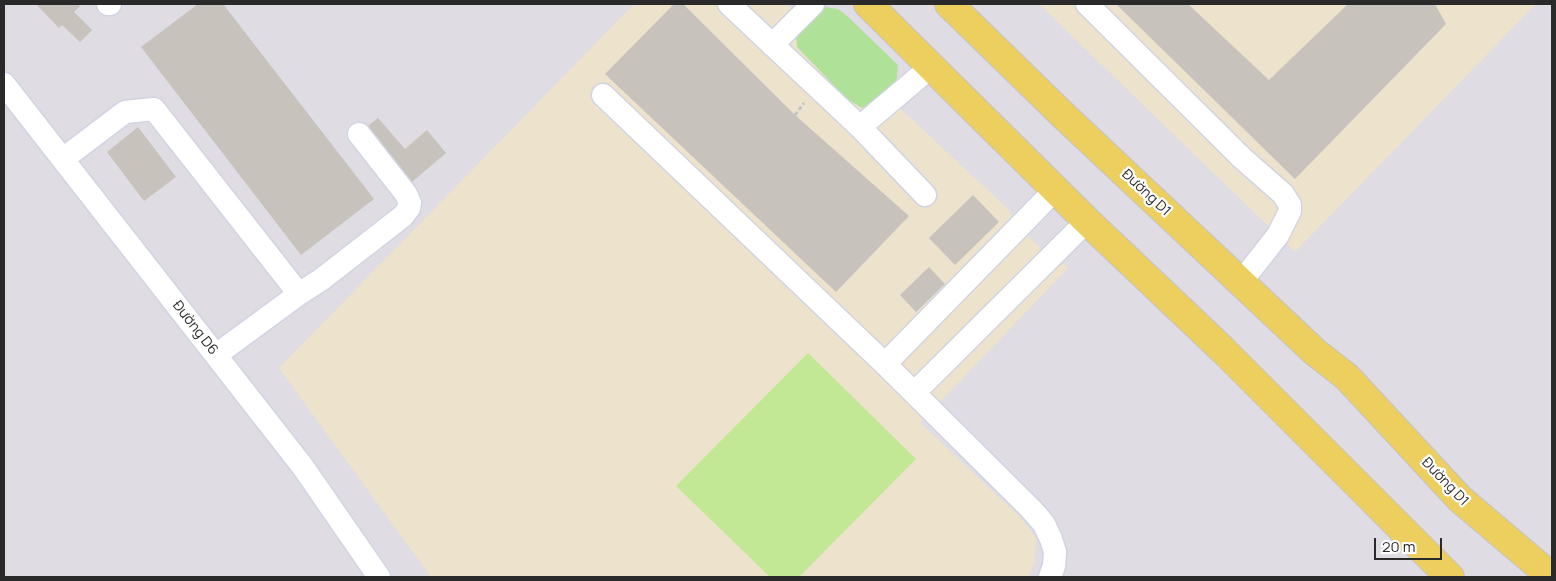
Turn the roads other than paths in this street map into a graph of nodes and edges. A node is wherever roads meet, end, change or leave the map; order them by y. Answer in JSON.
{"nodes":[{"id":1,"x":729,"y":4,"type":"edge"},
{"id":2,"x":813,"y":4,"type":"edge"},
{"id":3,"x":863,"y":4,"type":"edge"},
{"id":4,"x":868,"y":4,"type":"edge"},
{"id":5,"x":949,"y":4,"type":"edge"},
{"id":6,"x":976,"y":4,"type":"edge"},
{"id":7,"x":1087,"y":4,"type":"edge"},
{"id":8,"x":772,"y":45,"type":"junction"},
{"id":9,"x":919,"y":77,"type":"junction"},
{"id":10,"x":4,"y":84,"type":"edge"},
{"id":11,"x":603,"y":95,"type":"dead end"},
{"id":12,"x":860,"y":128,"type":"junction"},
{"id":13,"x":359,"y":134,"type":"dead end"},
{"id":14,"x":63,"y":158,"type":"junction"},
{"id":15,"x":1033,"y":168,"type":"junction"},
{"id":16,"x":1055,"y":190,"type":"junction"},
{"id":17,"x":925,"y":194,"type":"dead end"},
{"id":18,"x":1087,"y":221,"type":"junction"},
{"id":19,"x":1249,"y":272,"type":"junction"},
{"id":20,"x":299,"y":294,"type":"junction"},
{"id":21,"x":1223,"y":350,"type":"junction"},
{"id":22,"x":216,"y":355,"type":"junction"},
{"id":23,"x":885,"y":364,"type":"junction"},
{"id":24,"x":1348,"y":377,"type":"junction"},
{"id":25,"x":914,"y":393,"type":"junction"},
{"id":26,"x":379,"y":577,"type":"edge"},
{"id":27,"x":1050,"y":577,"type":"edge"},
{"id":28,"x":1431,"y":577,"type":"edge"},
{"id":29,"x":1450,"y":577,"type":"edge"},
{"id":30,"x":1552,"y":577,"type":"edge"}],
"edges":[{"from":1,"to":8,"type":"street"},
{"from":2,"to":8,"type":"street"},
{"from":3,"to":9,"type":"main road"},
{"from":4,"to":15,"type":"main road"},
{"from":5,"to":24,"type":"main road","name":"Đường D1"},
{"from":6,"to":19,"type":"main road","name":"Đường D1"},
{"from":7,"to":19,"type":"street"},
{"from":8,"to":12,"type":"street"},
{"from":9,"to":12,"type":"street"},
{"from":9,"to":15,"type":"main road"},
{"from":10,"to":14,"type":"street","name":"Đường D6"},
{"from":11,"to":23,"type":"street"},
{"from":12,"to":17,"type":"street"},
{"from":13,"to":20,"type":"street"},
{"from":14,"to":20,"type":"street"},
{"from":14,"to":22,"type":"street","name":"Đường D6"},
{"from":15,"to":16,"type":"main road"},
{"from":16,"to":18,"type":"main road"},
{"from":16,"to":23,"type":"street"},
{"from":18,"to":21,"type":"main road"},
{"from":18,"to":25,"type":"street"},
{"from":19,"to":24,"type":"main road","name":"Đường D1"},
{"from":20,"to":22,"type":"street"},
{"from":21,"to":28,"type":"main road"},
{"from":21,"to":29,"type":"main road"},
{"from":22,"to":26,"type":"street","name":"Đường D6"},
{"from":23,"to":25,"type":"street"},
{"from":24,"to":30,"type":"main road","name":"Đường D1"},
{"from":25,"to":27,"type":"street"}]}
